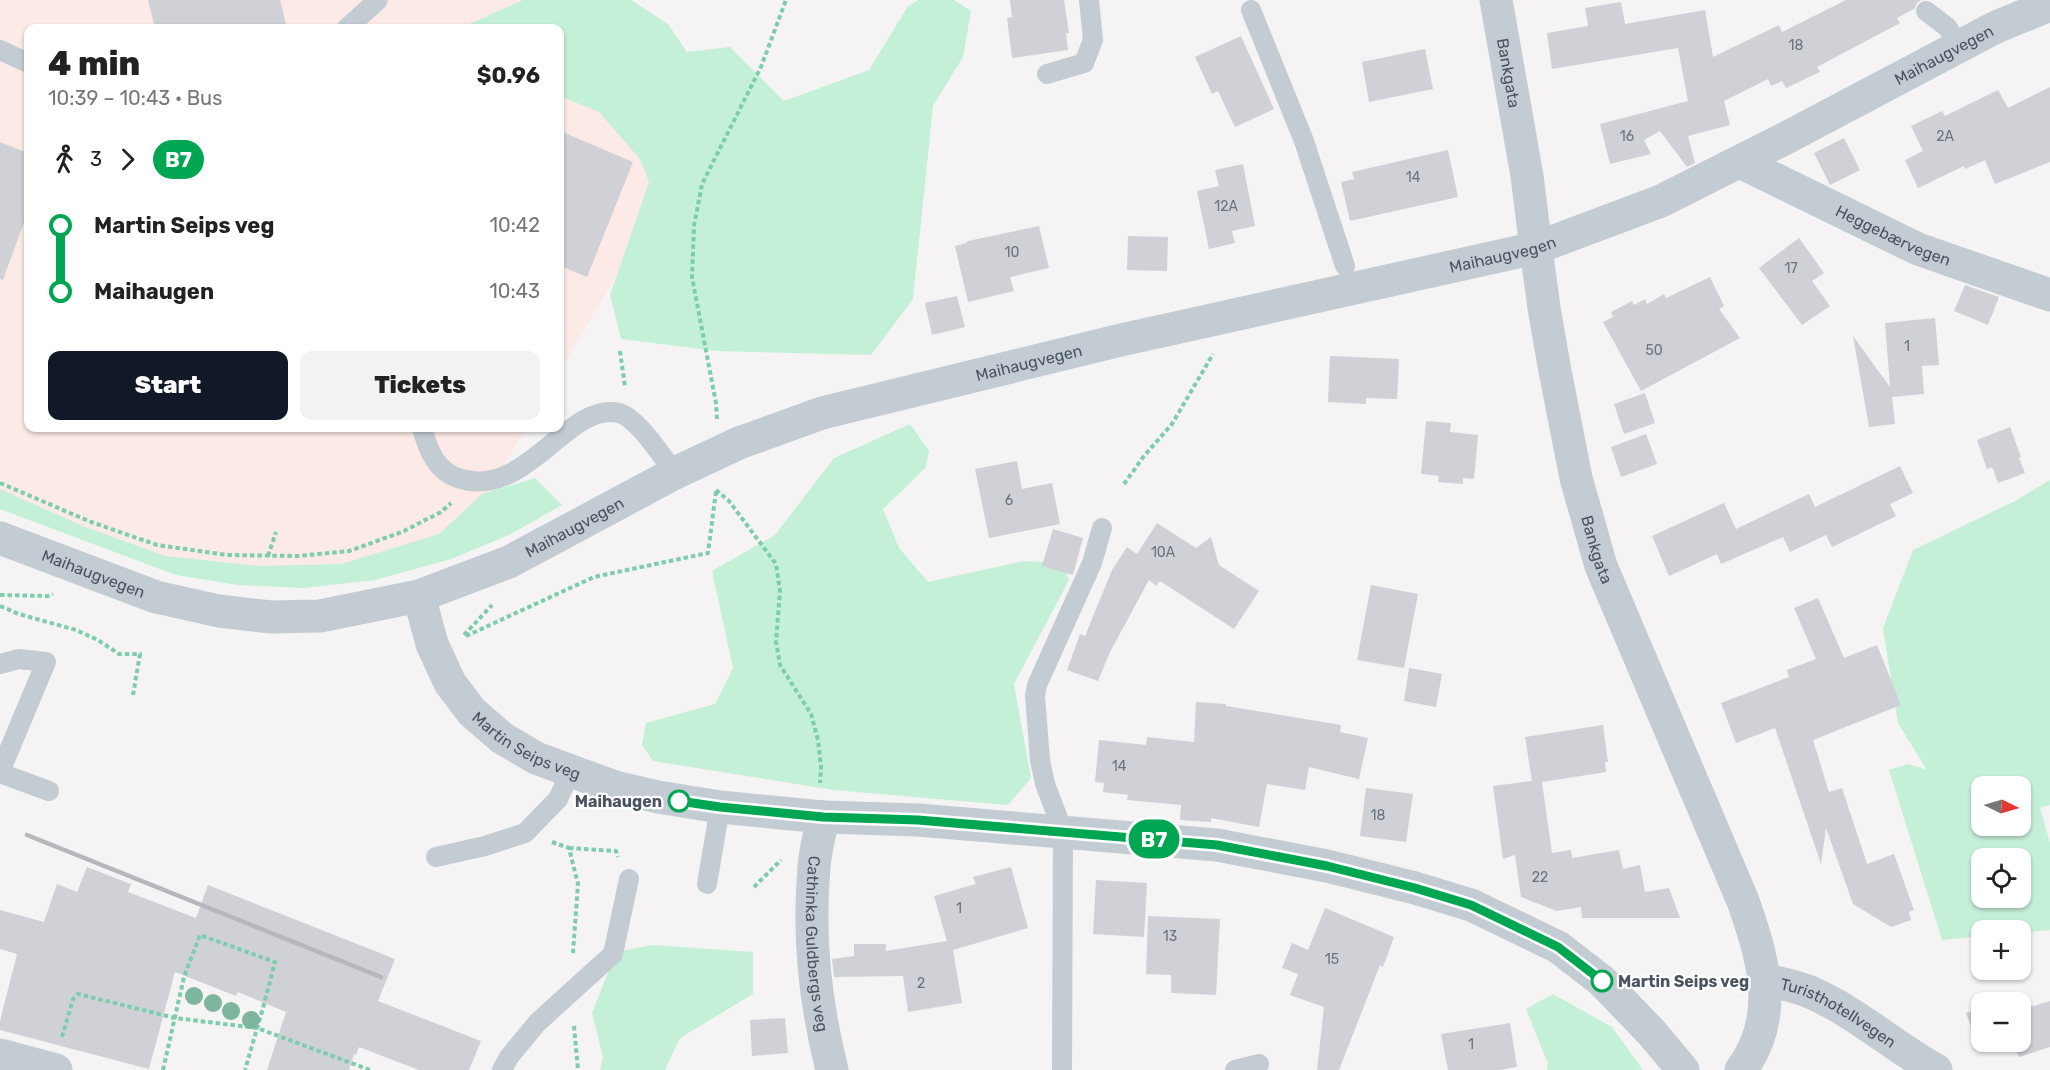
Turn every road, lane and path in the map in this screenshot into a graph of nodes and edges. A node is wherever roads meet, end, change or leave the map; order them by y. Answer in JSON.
{"nodes":[{"id":1,"x":378,"y":0,"type":"edge"},
{"id":2,"x":786,"y":0,"type":"edge"},
{"id":3,"x":1089,"y":0,"type":"edge"},
{"id":4,"x":1496,"y":0,"type":"edge"},
{"id":5,"x":2050,"y":4,"type":"edge"},
{"id":6,"x":1251,"y":10,"type":"dead end"},
{"id":7,"x":1926,"y":10,"type":"dead end"},
{"id":8,"x":351,"y":24,"type":"edge"},
{"id":9,"x":1960,"y":46,"type":"junction"},
{"id":10,"x":0,"y":50,"type":"edge"},
{"id":11,"x":24,"y":61,"type":"edge"},
{"id":12,"x":1047,"y":74,"type":"dead end"},
{"id":13,"x":1740,"y":162,"type":"junction"},
{"id":14,"x":1536,"y":248,"type":"junction"},
{"id":15,"x":1345,"y":266,"type":"dead end"},
{"id":16,"x":2050,"y":295,"type":"edge"},
{"id":17,"x":1209,"y":363,"type":"dead end"},
{"id":18,"x":717,"y":423,"type":"dead end"},
{"id":19,"x":423,"y":432,"type":"edge"},
{"id":20,"x":675,"y":473,"type":"junction"},
{"id":21,"x":0,"y":483,"type":"edge"},
{"id":22,"x":473,"y":483,"type":"junction"},
{"id":23,"x":717,"y":483,"type":"dead end"},
{"id":24,"x":1124,"y":484,"type":"dead end"},
{"id":25,"x":716,"y":490,"type":"junction"},
{"id":26,"x":1102,"y":528,"type":"dead end"},
{"id":27,"x":276,"y":532,"type":"dead end"},
{"id":28,"x":0,"y":538,"type":"edge"},
{"id":29,"x":268,"y":556,"type":"junction"},
{"id":30,"x":57,"y":592,"type":"dead end"},
{"id":31,"x":0,"y":595,"type":"edge"},
{"id":32,"x":419,"y":596,"type":"junction"},
{"id":33,"x":0,"y":606,"type":"edge"},
{"id":34,"x":462,"y":637,"type":"dead end"},
{"id":35,"x":0,"y":663,"type":"edge"},
{"id":36,"x":133,"y":695,"type":"dead end"},
{"id":37,"x":571,"y":771,"type":"junction"},
{"id":38,"x":0,"y":772,"type":"edge"},
{"id":39,"x":49,"y":790,"type":"dead end"},
{"id":40,"x":822,"y":804,"type":"junction"},
{"id":41,"x":720,"y":807,"type":"junction"},
{"id":42,"x":1063,"y":831,"type":"junction"},
{"id":43,"x":525,"y":833,"type":"junction"},
{"id":44,"x":569,"y":848,"type":"junction"},
{"id":45,"x":436,"y":857,"type":"dead end"},
{"id":46,"x":629,"y":879,"type":"joint"},
{"id":47,"x":707,"y":884,"type":"dead end"},
{"id":48,"x":1766,"y":980,"type":"junction"},
{"id":49,"x":571,"y":993,"type":"junction"},
{"id":50,"x":175,"y":1018,"type":"junction"},
{"id":51,"x":257,"y":1028,"type":"junction"},
{"id":52,"x":0,"y":1055,"type":"edge"},
{"id":53,"x":1259,"y":1064,"type":"dead end"},
{"id":54,"x":55,"y":1070,"type":"edge"},
{"id":55,"x":163,"y":1070,"type":"edge"},
{"id":56,"x":244,"y":1070,"type":"edge"},
{"id":57,"x":370,"y":1070,"type":"edge"},
{"id":58,"x":502,"y":1070,"type":"edge"},
{"id":59,"x":578,"y":1070,"type":"edge"},
{"id":60,"x":832,"y":1070,"type":"edge"},
{"id":61,"x":1062,"y":1070,"type":"edge"},
{"id":62,"x":1235,"y":1070,"type":"edge"},
{"id":63,"x":1683,"y":1070,"type":"edge"},
{"id":64,"x":1741,"y":1070,"type":"edge"},
{"id":65,"x":1936,"y":1070,"type":"edge"}],
"edges":[{"from":1,"to":8,"type":"lane"},
{"from":2,"to":18,"type":"path"},
{"from":3,"to":12,"type":"lane"},
{"from":4,"to":14,"type":"street","name":"Bankgata"},
{"from":5,"to":9,"type":"street","name":"Maihaugvegen"},
{"from":6,"to":15,"type":"lane"},
{"from":7,"to":9,"type":"lane"},
{"from":9,"to":13,"type":"street","name":"Maihaugvegen"},
{"from":10,"to":11,"type":"lane"},
{"from":13,"to":14,"type":"street","name":"Maihaugvegen"},
{"from":13,"to":16,"type":"street","name":"Heggebærvegen"},
{"from":14,"to":20,"type":"street","name":"Maihaugvegen"},
{"from":14,"to":48,"type":"street","name":"Bankgata"},
{"from":17,"to":24,"type":"path"},
{"from":19,"to":22,"type":"lane"},
{"from":20,"to":22,"type":"lane"},
{"from":20,"to":32,"type":"street","name":"Maihaugvegen"},
{"from":21,"to":29,"type":"path"},
{"from":22,"to":29,"type":"path"},
{"from":23,"to":25,"type":"path"},
{"from":25,"to":34,"type":"path"},
{"from":25,"to":40,"type":"path"},
{"from":26,"to":42,"type":"lane"},
{"from":27,"to":29,"type":"path"},
{"from":28,"to":32,"type":"street","name":"Maihaugvegen"},
{"from":30,"to":31,"type":"path"},
{"from":32,"to":37,"type":"street","name":"Martin Seips veg"},
{"from":33,"to":36,"type":"path"},
{"from":35,"to":38,"type":"lane"},
{"from":37,"to":41,"type":"street","name":"Martin Seips veg"},
{"from":37,"to":43,"type":"lane"},
{"from":38,"to":39,"type":"lane"},
{"from":40,"to":41,"type":"street","name":"Martin Seips veg"},
{"from":40,"to":42,"type":"street","name":"Martin Seips veg"},
{"from":40,"to":60,"type":"street","name":"Cathinka Guldbergs veg"},
{"from":41,"to":47,"type":"lane"},
{"from":42,"to":61,"type":"lane"},
{"from":42,"to":63,"type":"street","name":"Martin Seips veg"},
{"from":43,"to":44,"type":"path"},
{"from":43,"to":45,"type":"lane"},
{"from":44,"to":46,"type":"path"},
{"from":44,"to":49,"type":"path"},
{"from":46,"to":49,"type":"lane"},
{"from":48,"to":64,"type":"street","name":"Bankgata"},
{"from":48,"to":65,"type":"street","name":"Turisthotellvegen"},
{"from":49,"to":58,"type":"lane"},
{"from":49,"to":59,"type":"path"},
{"from":50,"to":51,"type":"path"},
{"from":50,"to":51,"type":"path"},
{"from":50,"to":54,"type":"path"},
{"from":50,"to":55,"type":"path"},
{"from":51,"to":56,"type":"path"},
{"from":51,"to":57,"type":"path"},
{"from":52,"to":54,"type":"street"},
{"from":53,"to":62,"type":"lane"}]}
